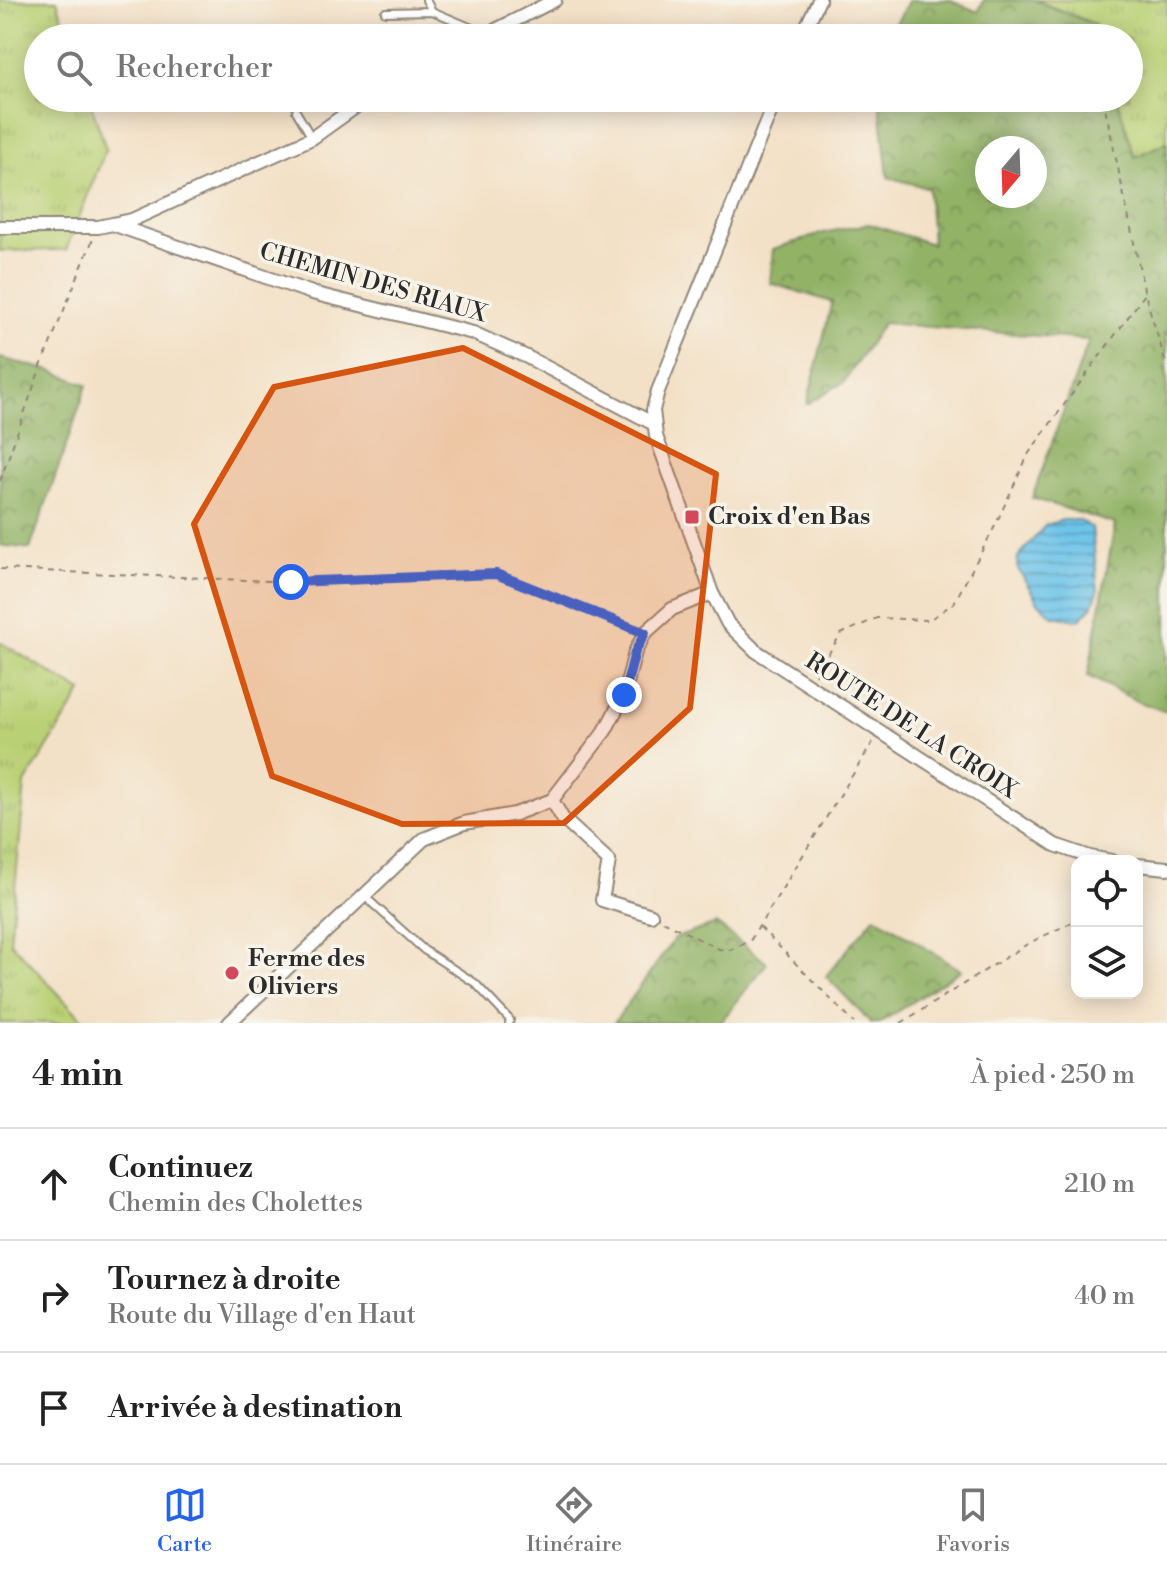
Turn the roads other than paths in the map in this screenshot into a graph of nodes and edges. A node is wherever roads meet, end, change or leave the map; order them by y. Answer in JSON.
{"nodes":[{"id":1,"x":426,"y":0,"type":"edge"},
{"id":2,"x":555,"y":0,"type":"edge"},
{"id":3,"x":819,"y":0,"type":"edge"},
{"id":4,"x":432,"y":11,"type":"junction"},
{"id":5,"x":385,"y":12,"type":"dead end"},
{"id":6,"x":463,"y":24,"type":"edge"},
{"id":7,"x":508,"y":24,"type":"edge"},
{"id":8,"x":808,"y":24,"type":"edge"},
{"id":9,"x":297,"y":112,"type":"edge"},
{"id":10,"x":348,"y":112,"type":"edge"},
{"id":11,"x":770,"y":112,"type":"edge"},
{"id":12,"x":312,"y":138,"type":"junction"},
{"id":13,"x":115,"y":225,"type":"junction"},
{"id":14,"x":0,"y":227,"type":"edge"},
{"id":15,"x":654,"y":424,"type":"junction"},
{"id":16,"x":712,"y":593,"type":"junction"},
{"id":17,"x":552,"y":800,"type":"junction"},
{"id":18,"x":1084,"y":855,"type":"edge"},
{"id":19,"x":1143,"y":866,"type":"edge"},
{"id":20,"x":1167,"y":868,"type":"edge"},
{"id":21,"x":363,"y":895,"type":"junction"},
{"id":22,"x":651,"y":915,"type":"road end"},
{"id":23,"x":229,"y":1023,"type":"edge"},
{"id":24,"x":509,"y":1023,"type":"edge"}],
"edges":[{"from":1,"to":4,"type":"lane"},
{"from":2,"to":7,"type":"street"},
{"from":3,"to":8,"type":"street"},
{"from":4,"to":5,"type":"lane"},
{"from":4,"to":6,"type":"lane"},
{"from":9,"to":12,"type":"lane"},
{"from":10,"to":12,"type":"street"},
{"from":11,"to":15,"type":"street"},
{"from":12,"to":13,"type":"street"},
{"from":13,"to":14,"type":"street"},
{"from":13,"to":15,"type":"street","name":"CHEMIN DES RIAUX"},
{"from":15,"to":16,"type":"street","name":"ROUTE DE LA CROIX"},
{"from":16,"to":17,"type":"street"},
{"from":16,"to":18,"type":"street","name":"ROUTE DE LA CROIX"},
{"from":17,"to":21,"type":"street"},
{"from":17,"to":22,"type":"street"},
{"from":19,"to":20,"type":"street"},
{"from":21,"to":23,"type":"street"},
{"from":21,"to":24,"type":"lane"}]}
